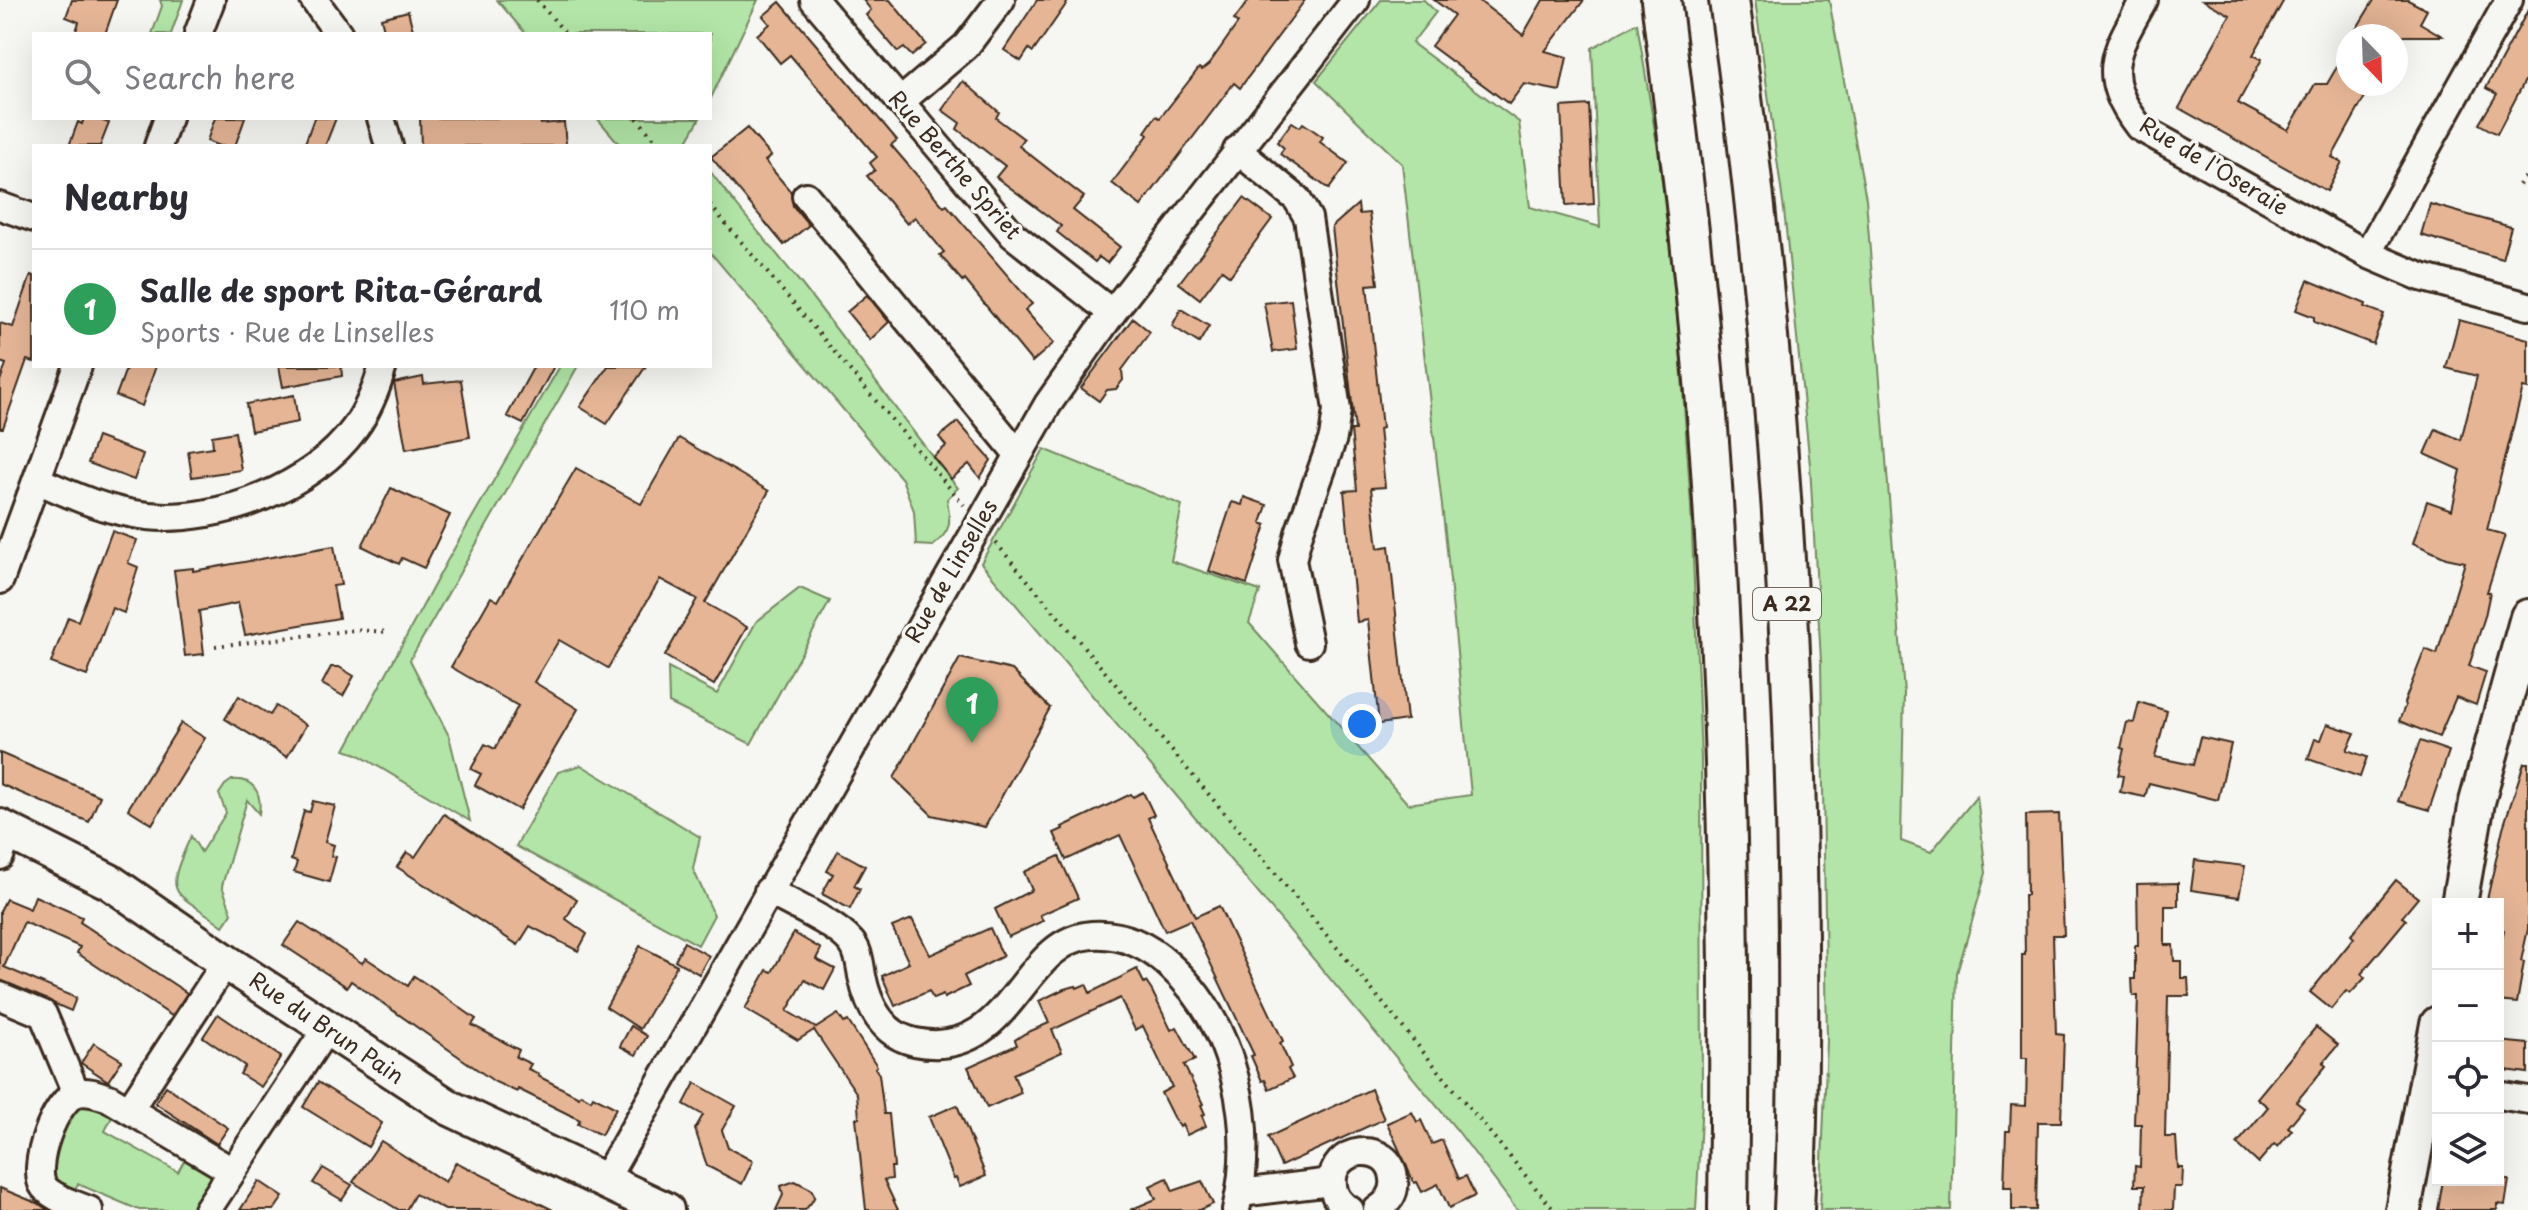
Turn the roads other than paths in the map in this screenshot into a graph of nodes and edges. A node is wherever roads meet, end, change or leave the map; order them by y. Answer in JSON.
{"nodes":[{"id":1,"x":211,"y":0,"type":"edge"},
{"id":2,"x":314,"y":0,"type":"edge"},
{"id":3,"x":814,"y":0,"type":"edge"},
{"id":4,"x":1001,"y":0,"type":"edge"},
{"id":5,"x":1356,"y":0,"type":"edge"},
{"id":6,"x":1661,"y":0,"type":"edge"},
{"id":7,"x":1729,"y":0,"type":"edge"},
{"id":8,"x":2144,"y":0,"type":"edge"},
{"id":9,"x":2509,"y":0,"type":"edge"},
{"id":10,"x":199,"y":32,"type":"edge"},
{"id":11,"x":338,"y":32,"type":"edge"},
{"id":12,"x":900,"y":102,"type":"junction"},
{"id":13,"x":167,"y":120,"type":"edge"},
{"id":14,"x":382,"y":120,"type":"edge"},
{"id":15,"x":159,"y":144,"type":"edge"},
{"id":16,"x":388,"y":144,"type":"edge"},
{"id":17,"x":1237,"y":150,"type":"junction"},
{"id":18,"x":806,"y":196,"type":"dead end"},
{"id":19,"x":0,"y":206,"type":"edge"},
{"id":20,"x":32,"y":217,"type":"edge"},
{"id":21,"x":2367,"y":254,"type":"junction"},
{"id":22,"x":2528,"y":306,"type":"edge"},
{"id":23,"x":1112,"y":313,"type":"junction"},
{"id":24,"x":77,"y":368,"type":"edge"},
{"id":25,"x":382,"y":368,"type":"edge"},
{"id":26,"x":1018,"y":454,"type":"junction"},
{"id":27,"x":37,"y":480,"type":"junction"},
{"id":28,"x":0,"y":580,"type":"edge"},
{"id":29,"x":2528,"y":617,"type":"edge"},
{"id":30,"x":1309,"y":643,"type":"dead end"},
{"id":31,"x":3,"y":838,"type":"edge"},
{"id":32,"x":768,"y":891,"type":"junction"},
{"id":33,"x":2460,"y":898,"type":"edge"},
{"id":34,"x":226,"y":962,"type":"junction"},
{"id":35,"x":0,"y":996,"type":"edge"},
{"id":36,"x":327,"y":1028,"type":"junction"},
{"id":37,"x":2432,"y":1089,"type":"edge"},
{"id":38,"x":76,"y":1093,"type":"junction"},
{"id":39,"x":2504,"y":1096,"type":"edge"},
{"id":40,"x":2528,"y":1100,"type":"edge"},
{"id":41,"x":129,"y":1110,"type":"junction"},
{"id":42,"x":232,"y":1171,"type":"junction"},
{"id":43,"x":604,"y":1181,"type":"junction"},
{"id":44,"x":1332,"y":1182,"type":"junction"},
{"id":45,"x":1238,"y":1201,"type":"edge"},
{"id":46,"x":89,"y":1210,"type":"edge"},
{"id":47,"x":207,"y":1210,"type":"edge"},
{"id":48,"x":666,"y":1210,"type":"edge"},
{"id":49,"x":1350,"y":1210,"type":"edge"},
{"id":50,"x":1377,"y":1210,"type":"edge"},
{"id":51,"x":1728,"y":1210,"type":"edge"},
{"id":52,"x":1794,"y":1210,"type":"edge"},
{"id":53,"x":2403,"y":1210,"type":"edge"}],
"edges":[{"from":1,"to":10,"type":"street"},
{"from":2,"to":11,"type":"street"},
{"from":3,"to":12,"type":"street","name":"Rue Berthe Spriet"},
{"from":4,"to":12,"type":"street"},
{"from":5,"to":17,"type":"street","name":"Rue de Linselles"},
{"from":6,"to":51,"type":"highway"},
{"from":7,"to":52,"type":"highway","number":"A 22"},
{"from":8,"to":21,"type":"street","name":"Rue de l'Oseraie"},
{"from":9,"to":21,"type":"street"},
{"from":12,"to":23,"type":"street","name":"Rue Berthe Spriet"},
{"from":13,"to":15,"type":"street"},
{"from":14,"to":16,"type":"street"},
{"from":17,"to":23,"type":"street","name":"Rue de Linselles"},
{"from":17,"to":30,"type":"street"},
{"from":18,"to":26,"type":"street"},
{"from":19,"to":20,"type":"street"},
{"from":21,"to":22,"type":"street","name":"Rue de l'Oseraie"},
{"from":23,"to":26,"type":"street","name":"Rue de Linselles"},
{"from":24,"to":27,"type":"street"},
{"from":25,"to":27,"type":"street"},
{"from":26,"to":32,"type":"street","name":"Rue de Linselles"},
{"from":27,"to":28,"type":"street"},
{"from":29,"to":33,"type":"main road"},
{"from":31,"to":34,"type":"main road","name":"Rue du Brun Pain"},
{"from":32,"to":43,"type":"street","name":"Rue de Linselles"},
{"from":32,"to":45,"type":"street"},
{"from":34,"to":36,"type":"main road","name":"Rue du Brun Pain"},
{"from":34,"to":41,"type":"street"},
{"from":35,"to":38,"type":"street"},
{"from":36,"to":42,"type":"street"},
{"from":36,"to":43,"type":"main road","name":"Rue du Brun Pain"},
{"from":37,"to":53,"type":"main road"},
{"from":38,"to":41,"type":"street"},
{"from":38,"to":46,"type":"street"},
{"from":39,"to":40,"type":"street"},
{"from":41,"to":42,"type":"street"},
{"from":42,"to":47,"type":"street"},
{"from":43,"to":48,"type":"main road","name":"Rue du Brun Pain"},
{"from":44,"to":45,"type":"street"},
{"from":44,"to":49,"type":"street"},
{"from":44,"to":50,"type":"street"}]}
